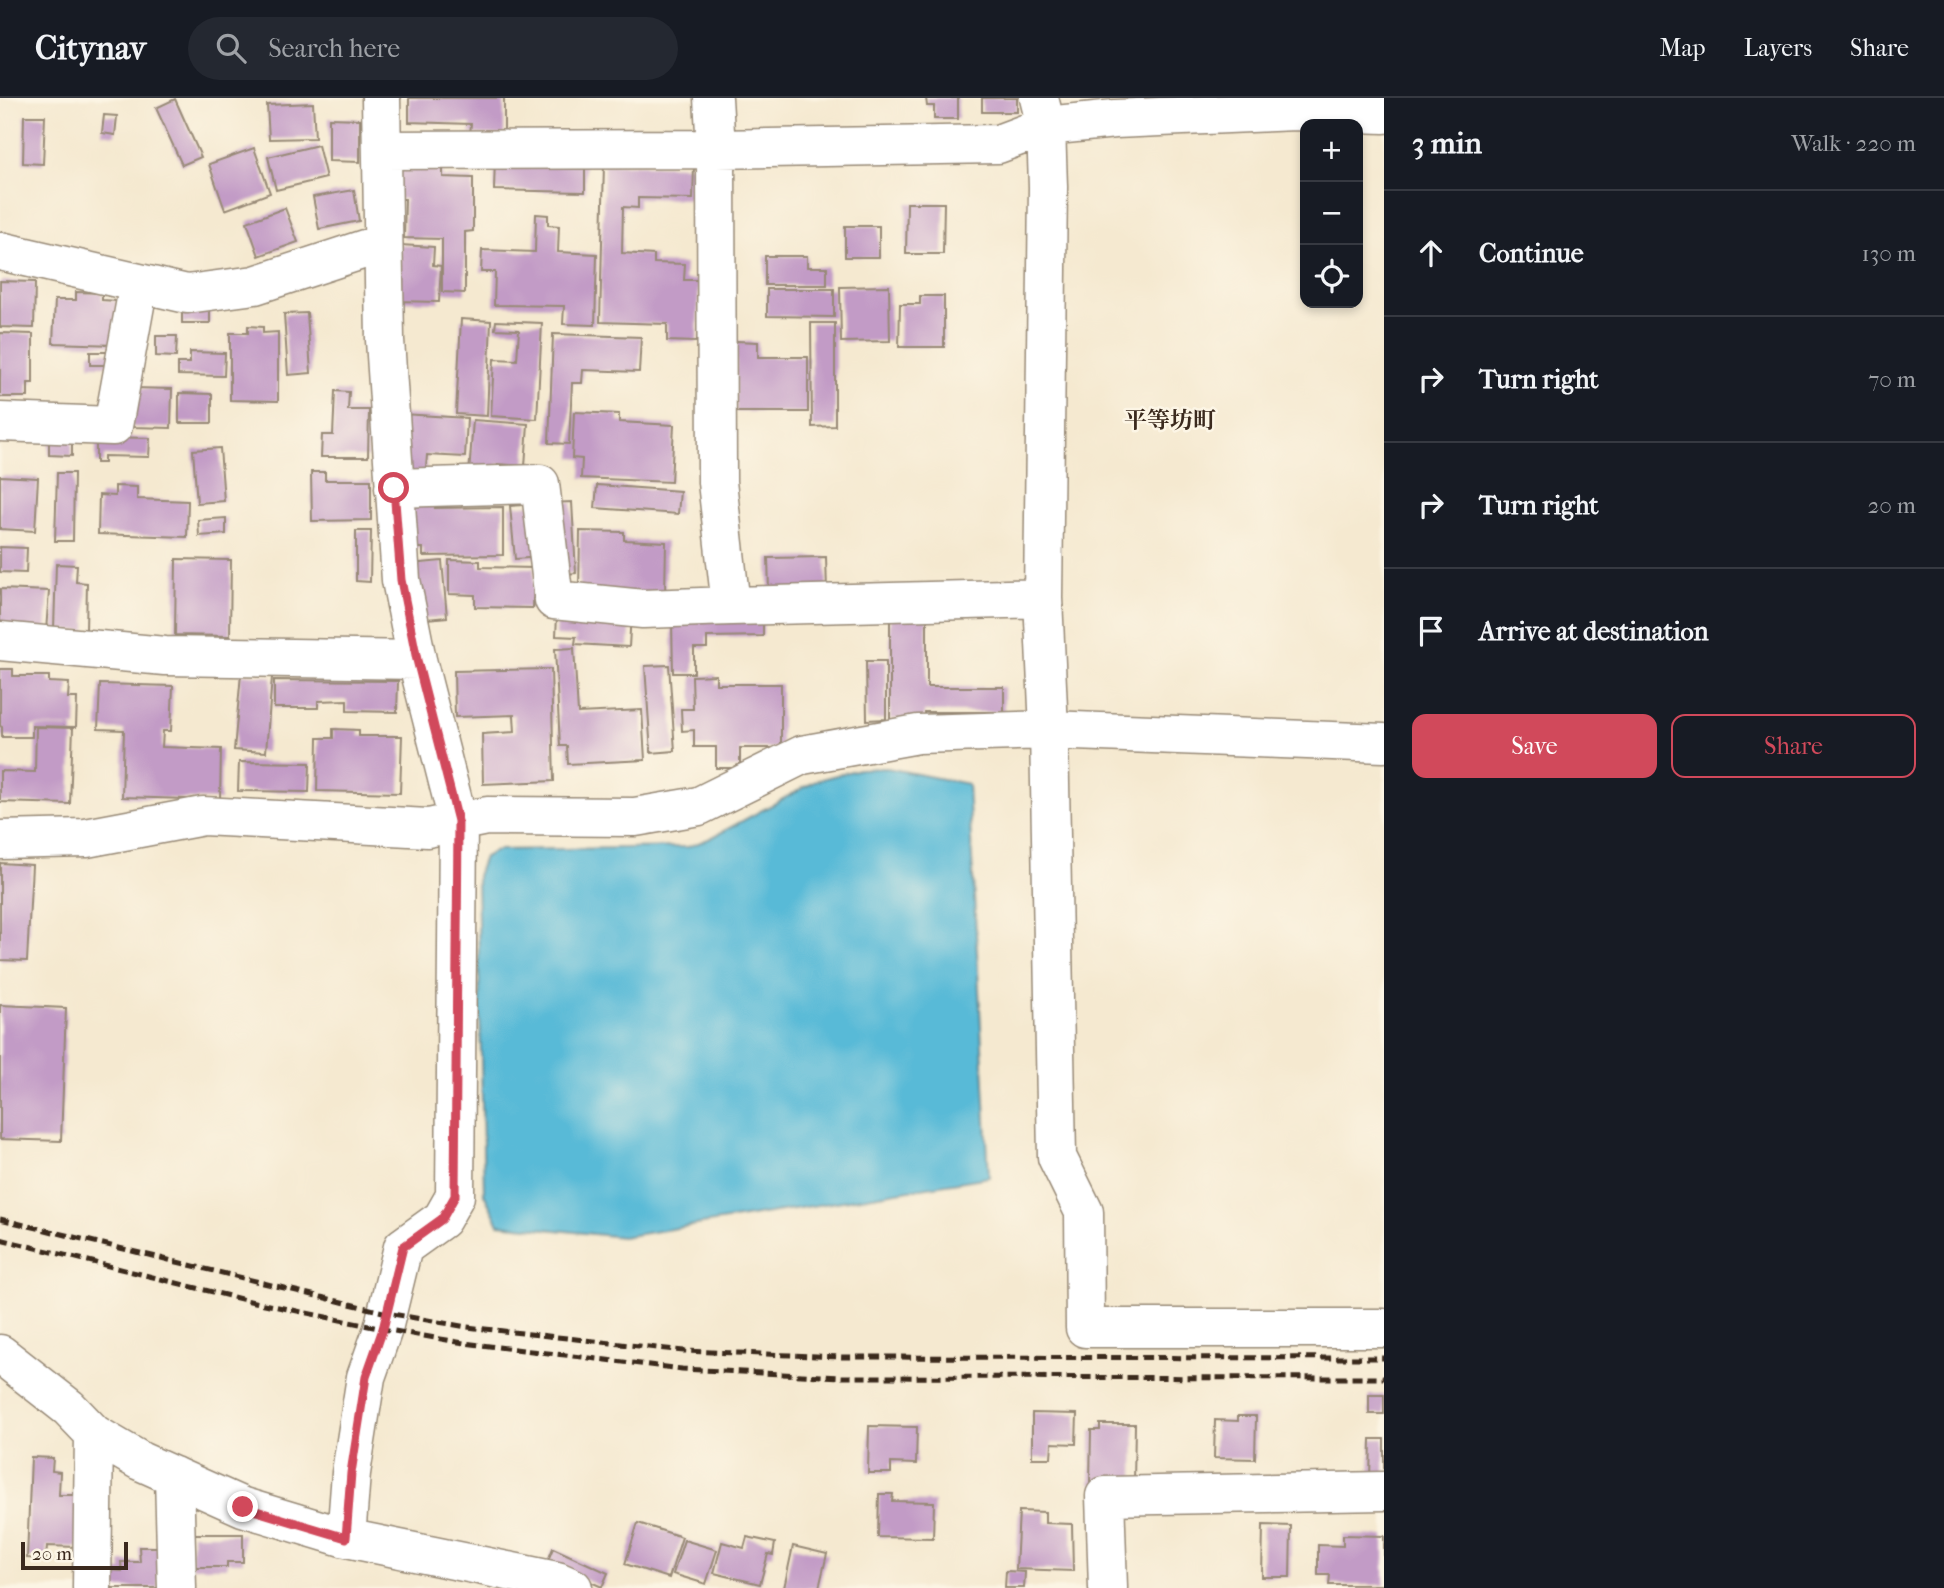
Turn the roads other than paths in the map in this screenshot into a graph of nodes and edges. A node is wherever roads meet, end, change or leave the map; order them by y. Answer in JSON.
{"nodes":[{"id":1,"x":381,"y":98,"type":"edge"},
{"id":2,"x":713,"y":98,"type":"edge"},
{"id":3,"x":1043,"y":112,"type":"edge"},
{"id":4,"x":1384,"y":114,"type":"edge"},
{"id":5,"x":716,"y":149,"type":"junction"},
{"id":6,"x":382,"y":150,"type":"junction"},
{"id":7,"x":383,"y":243,"type":"junction"},
{"id":8,"x":0,"y":251,"type":"edge"},
{"id":9,"x":139,"y":283,"type":"junction"},
{"id":10,"x":0,"y":422,"type":"edge"},
{"id":11,"x":394,"y":488,"type":"junction"},
{"id":12,"x":1043,"y":598,"type":"junction"},
{"id":13,"x":731,"y":606,"type":"junction"},
{"id":14,"x":0,"y":641,"type":"edge"},
{"id":15,"x":417,"y":660,"type":"junction"},
{"id":16,"x":1049,"y":730,"type":"junction"},
{"id":17,"x":1384,"y":743,"type":"edge"},
{"id":18,"x":458,"y":821,"type":"junction"},
{"id":19,"x":0,"y":840,"type":"edge"},
{"id":20,"x":1384,"y":1328,"type":"edge"},
{"id":21,"x":0,"y":1354,"type":"edge"},
{"id":22,"x":94,"y":1434,"type":"junction"},
{"id":23,"x":174,"y":1476,"type":"junction"},
{"id":24,"x":1384,"y":1491,"type":"edge"},
{"id":25,"x":346,"y":1538,"type":"junction"},
{"id":26,"x":427,"y":1571,"type":"edge"},
{"id":27,"x":92,"y":1588,"type":"edge"},
{"id":28,"x":177,"y":1588,"type":"edge"},
{"id":29,"x":573,"y":1588,"type":"edge"},
{"id":30,"x":1108,"y":1588,"type":"edge"}],
"edges":[{"from":1,"to":6,"type":"street"},
{"from":2,"to":5,"type":"street"},
{"from":3,"to":4,"type":"street"},
{"from":3,"to":5,"type":"street"},
{"from":3,"to":12,"type":"street"},
{"from":5,"to":6,"type":"street"},
{"from":5,"to":13,"type":"street"},
{"from":6,"to":7,"type":"street"},
{"from":7,"to":9,"type":"street"},
{"from":7,"to":11,"type":"street"},
{"from":8,"to":9,"type":"street"},
{"from":9,"to":10,"type":"street"},
{"from":11,"to":13,"type":"street"},
{"from":11,"to":15,"type":"street"},
{"from":12,"to":13,"type":"street"},
{"from":12,"to":16,"type":"street"},
{"from":14,"to":15,"type":"street"},
{"from":15,"to":18,"type":"street"},
{"from":16,"to":17,"type":"street"},
{"from":16,"to":18,"type":"street"},
{"from":16,"to":20,"type":"street"},
{"from":18,"to":19,"type":"street"},
{"from":18,"to":25,"type":"street"},
{"from":21,"to":22,"type":"street"},
{"from":22,"to":23,"type":"street"},
{"from":22,"to":27,"type":"street"},
{"from":23,"to":25,"type":"street"},
{"from":23,"to":28,"type":"street"},
{"from":24,"to":30,"type":"street"},
{"from":25,"to":26,"type":"street"},
{"from":26,"to":29,"type":"street"}]}
